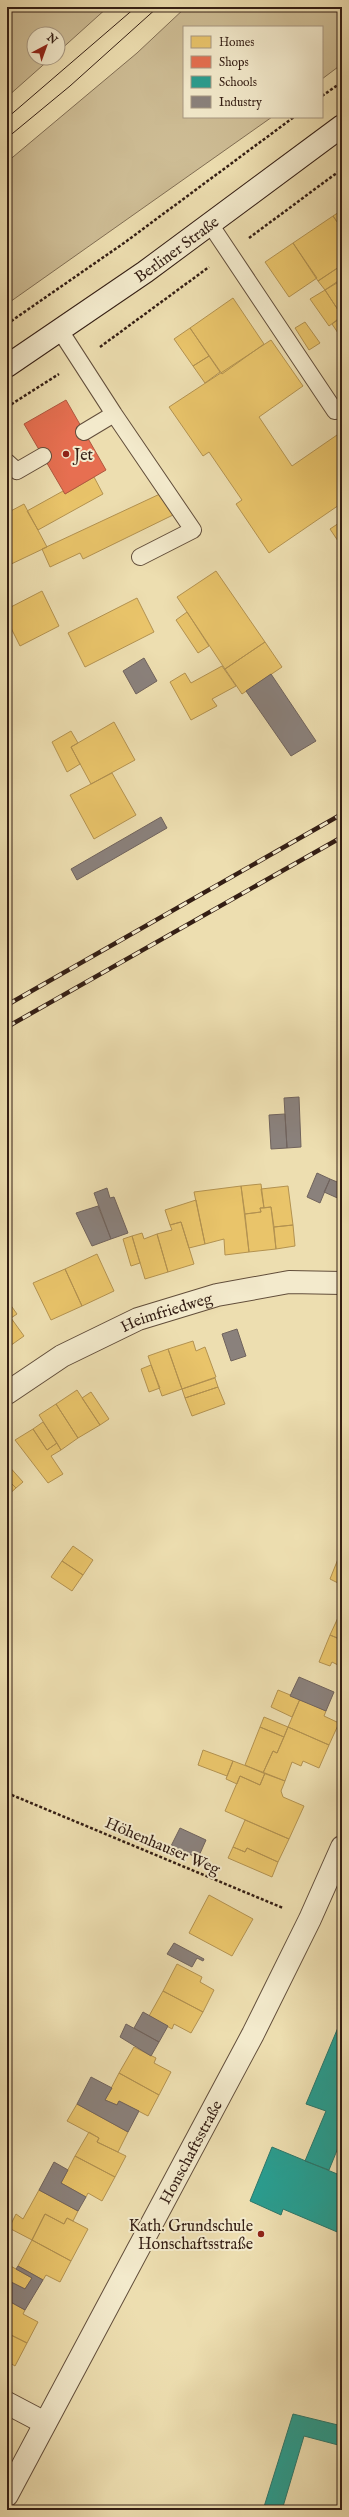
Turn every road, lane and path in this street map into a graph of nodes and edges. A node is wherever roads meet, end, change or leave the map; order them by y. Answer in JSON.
{"nodes":[{"id":1,"x":342,"y":82,"type":"edge"},
{"id":2,"x":323,"y":95,"type":"edge"},
{"id":3,"x":293,"y":118,"type":"edge"},
{"id":4,"x":342,"y":126,"type":"edge"},
{"id":5,"x":342,"y":169,"type":"edge"},
{"id":6,"x":210,"y":224,"type":"junction"},
{"id":7,"x":229,"y":253,"type":"junction"},
{"id":8,"x":7,"y":324,"type":"edge"},
{"id":9,"x":61,"y":332,"type":"junction"},
{"id":10,"x":80,"y":361,"type":"junction"},
{"id":11,"x":7,"y":366,"type":"edge"},
{"id":12,"x":7,"y":407,"type":"edge"},
{"id":13,"x":335,"y":411,"type":"dead end"},
{"id":14,"x":114,"y":414,"type":"junction"},
{"id":15,"x":84,"y":432,"type":"dead end"},
{"id":16,"x":43,"y":456,"type":"dead end"},
{"id":17,"x":7,"y":462,"type":"edge"},
{"id":18,"x":140,"y":557,"type":"dead end"},
{"id":19,"x":342,"y":1283,"type":"edge"},
{"id":20,"x":7,"y":1393,"type":"edge"},
{"id":21,"x":7,"y":1793,"type":"edge"},
{"id":22,"x":342,"y":1847,"type":"edge"},
{"id":23,"x":310,"y":1919,"type":"junction"},
{"id":24,"x":7,"y":2403,"type":"edge"},
{"id":25,"x":45,"y":2423,"type":"junction"},
{"id":26,"x":7,"y":2494,"type":"edge"}],
"edges":[{"from":1,"to":2,"type":"path"},
{"from":3,"to":8,"type":"path"},
{"from":4,"to":6,"type":"street","name":"Berliner Straße"},
{"from":5,"to":7,"type":"path"},
{"from":6,"to":7,"type":"lane"},
{"from":6,"to":9,"type":"street","name":"Berliner Straße"},
{"from":7,"to":10,"type":"path"},
{"from":7,"to":13,"type":"lane"},
{"from":9,"to":10,"type":"lane"},
{"from":9,"to":11,"type":"street","name":"Berliner Straße"},
{"from":10,"to":12,"type":"path"},
{"from":10,"to":14,"type":"lane"},
{"from":14,"to":15,"type":"lane"},
{"from":14,"to":18,"type":"lane"},
{"from":16,"to":17,"type":"lane"},
{"from":19,"to":20,"type":"street","name":"Heimfriedweg"},
{"from":21,"to":23,"type":"path","name":"Höhenhauser Weg"},
{"from":22,"to":23,"type":"street","name":"Honschaftsstraße"},
{"from":23,"to":25,"type":"street","name":"Honschaftsstraße"},
{"from":24,"to":25,"type":"street"},
{"from":25,"to":26,"type":"street","name":"Honschaftsstraße"}]}
